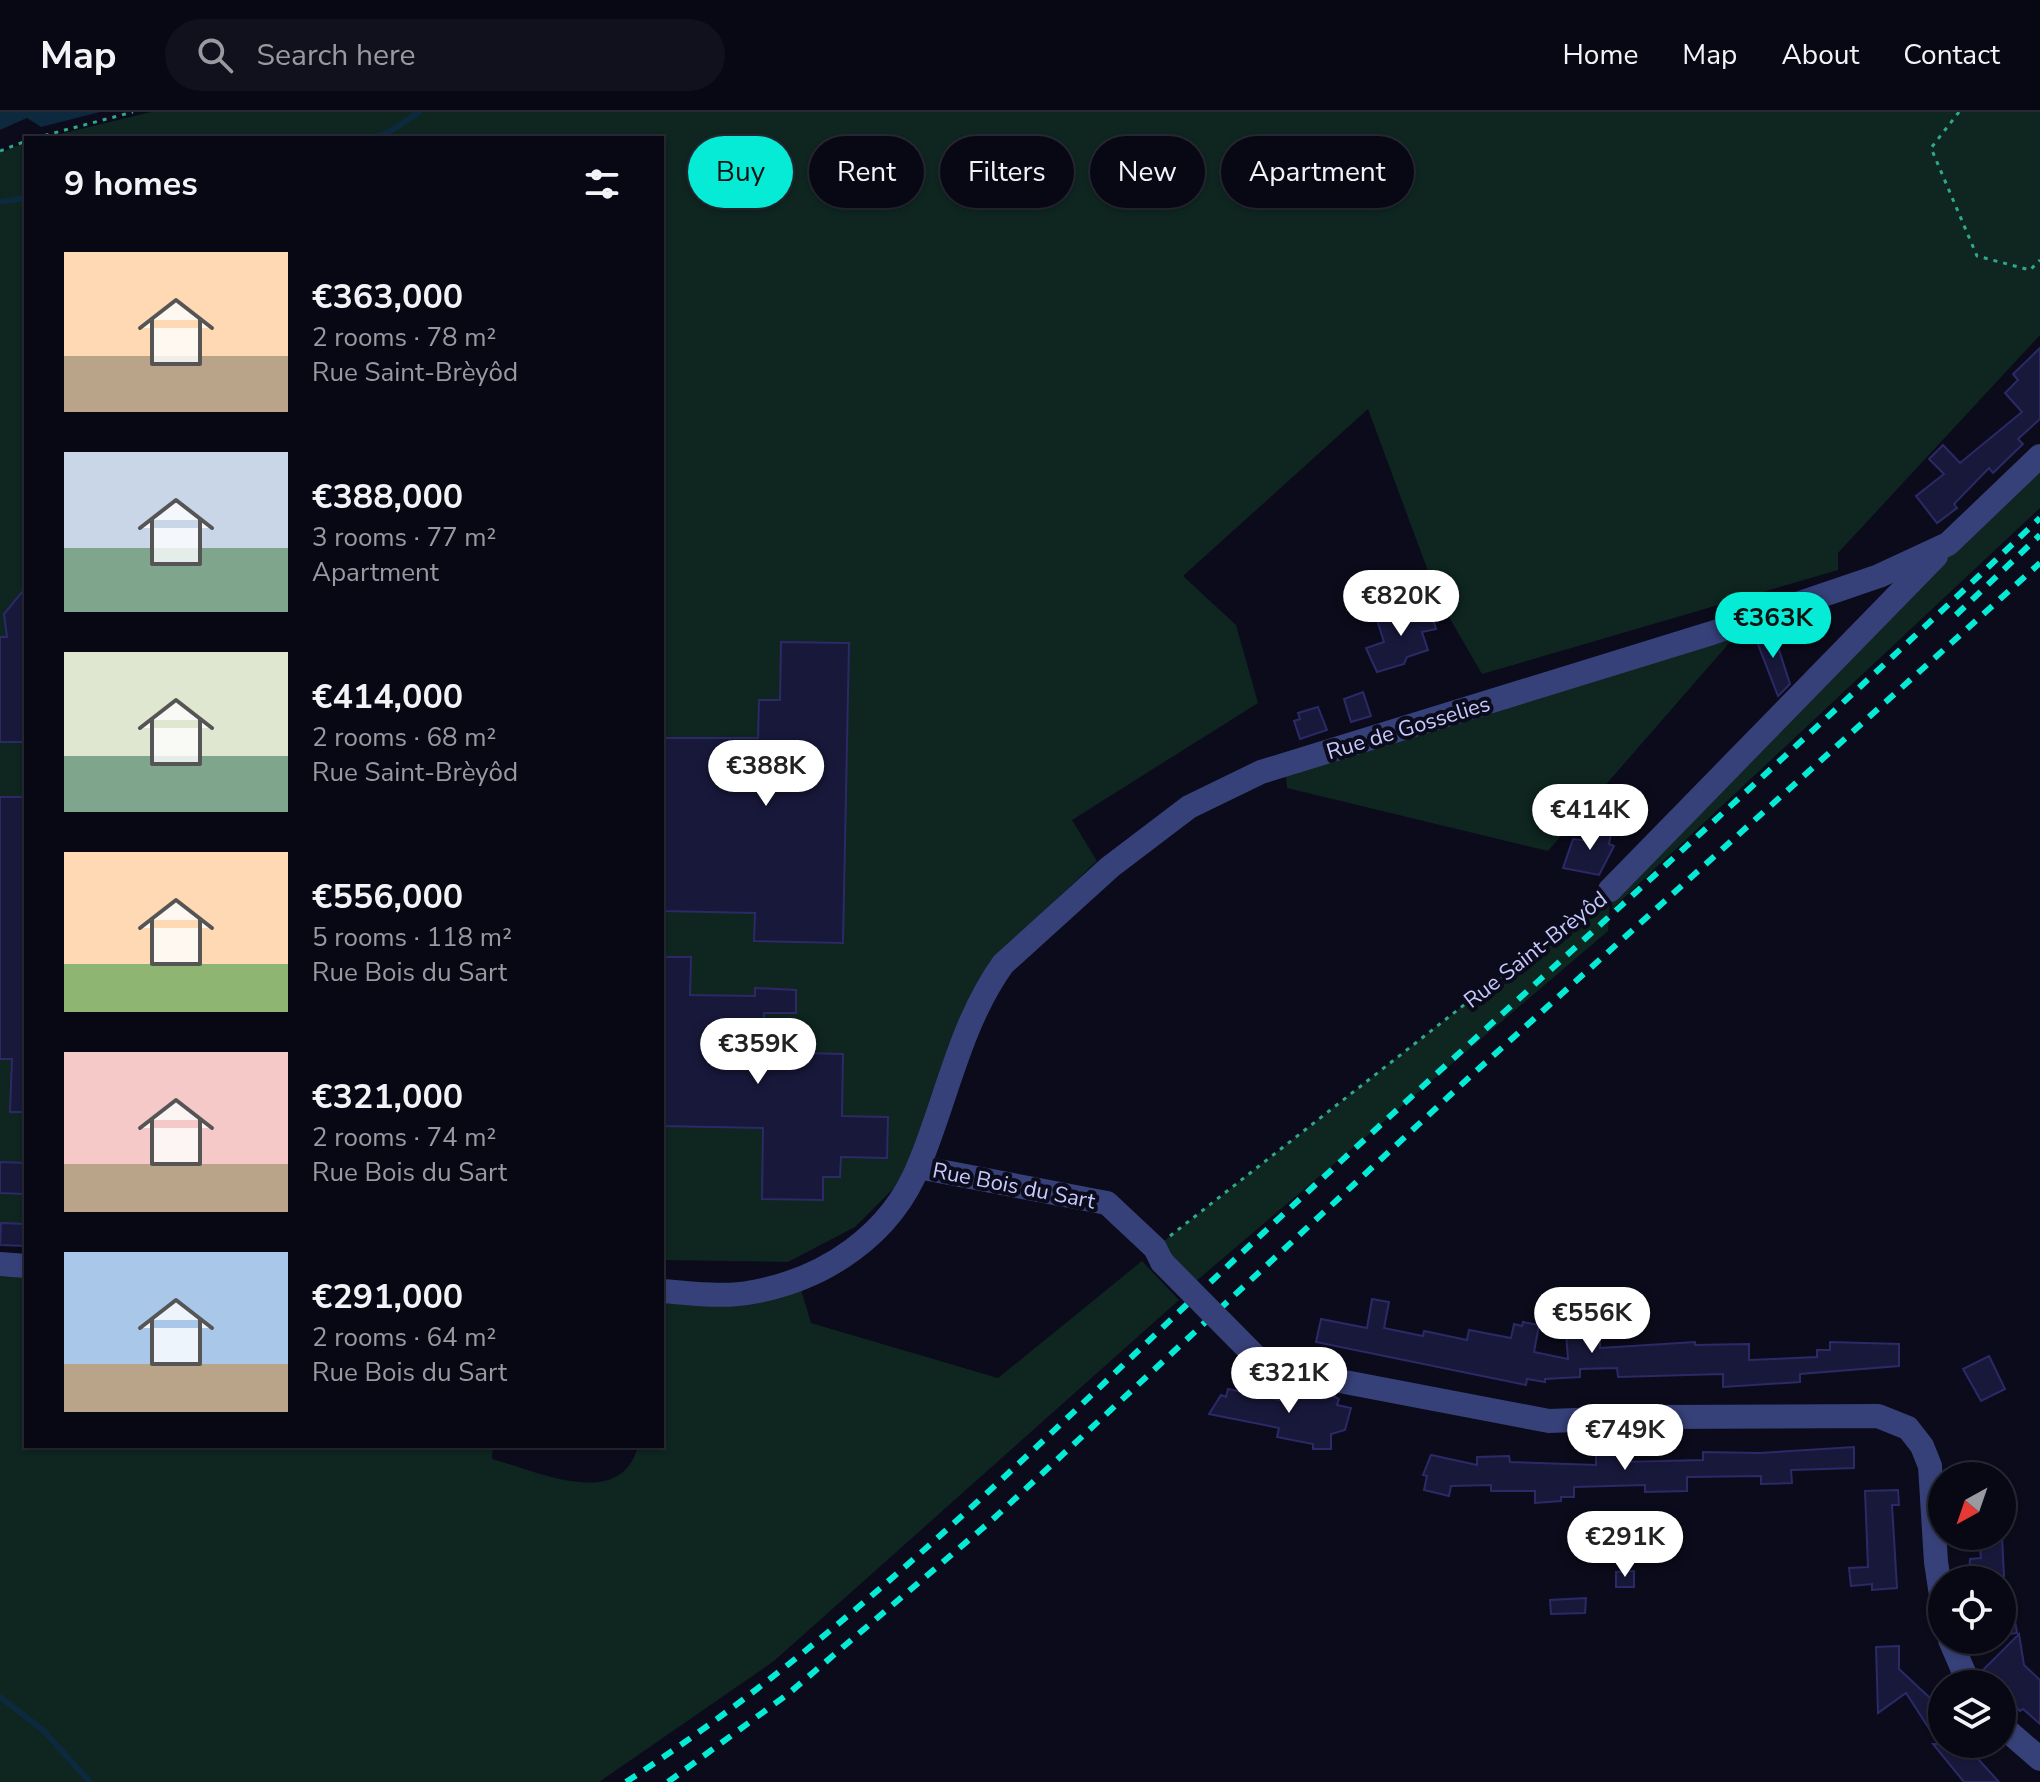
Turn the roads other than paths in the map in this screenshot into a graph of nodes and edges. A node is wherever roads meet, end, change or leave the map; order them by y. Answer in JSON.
{"nodes":[{"id":1,"x":2040,"y":456,"type":"edge"},
{"id":2,"x":1948,"y":544,"type":"junction"},
{"id":3,"x":1610,"y":890,"type":"road end"},
{"id":4,"x":918,"y":1167,"type":"junction"},
{"id":5,"x":0,"y":1264,"type":"edge"},
{"id":6,"x":24,"y":1266,"type":"edge"},
{"id":7,"x":664,"y":1291,"type":"edge"},
{"id":8,"x":1937,"y":1566,"type":"edge"},
{"id":9,"x":2016,"y":1738,"type":"edge"},
{"id":10,"x":2040,"y":1759,"type":"edge"}],
"edges":[{"from":1,"to":2,"type":"street","name":"Rue de Gosselies"},
{"from":2,"to":3,"type":"street","name":"Rue Saint-Brèyôd"},
{"from":2,"to":4,"type":"street","name":"Rue de Gosselies"},
{"from":4,"to":7,"type":"street","name":"Rue de Gosselies"},
{"from":4,"to":8,"type":"street","name":"Rue Bois du Sart","bridge":true},
{"from":5,"to":6,"type":"street"},
{"from":9,"to":10,"type":"street"}]}
